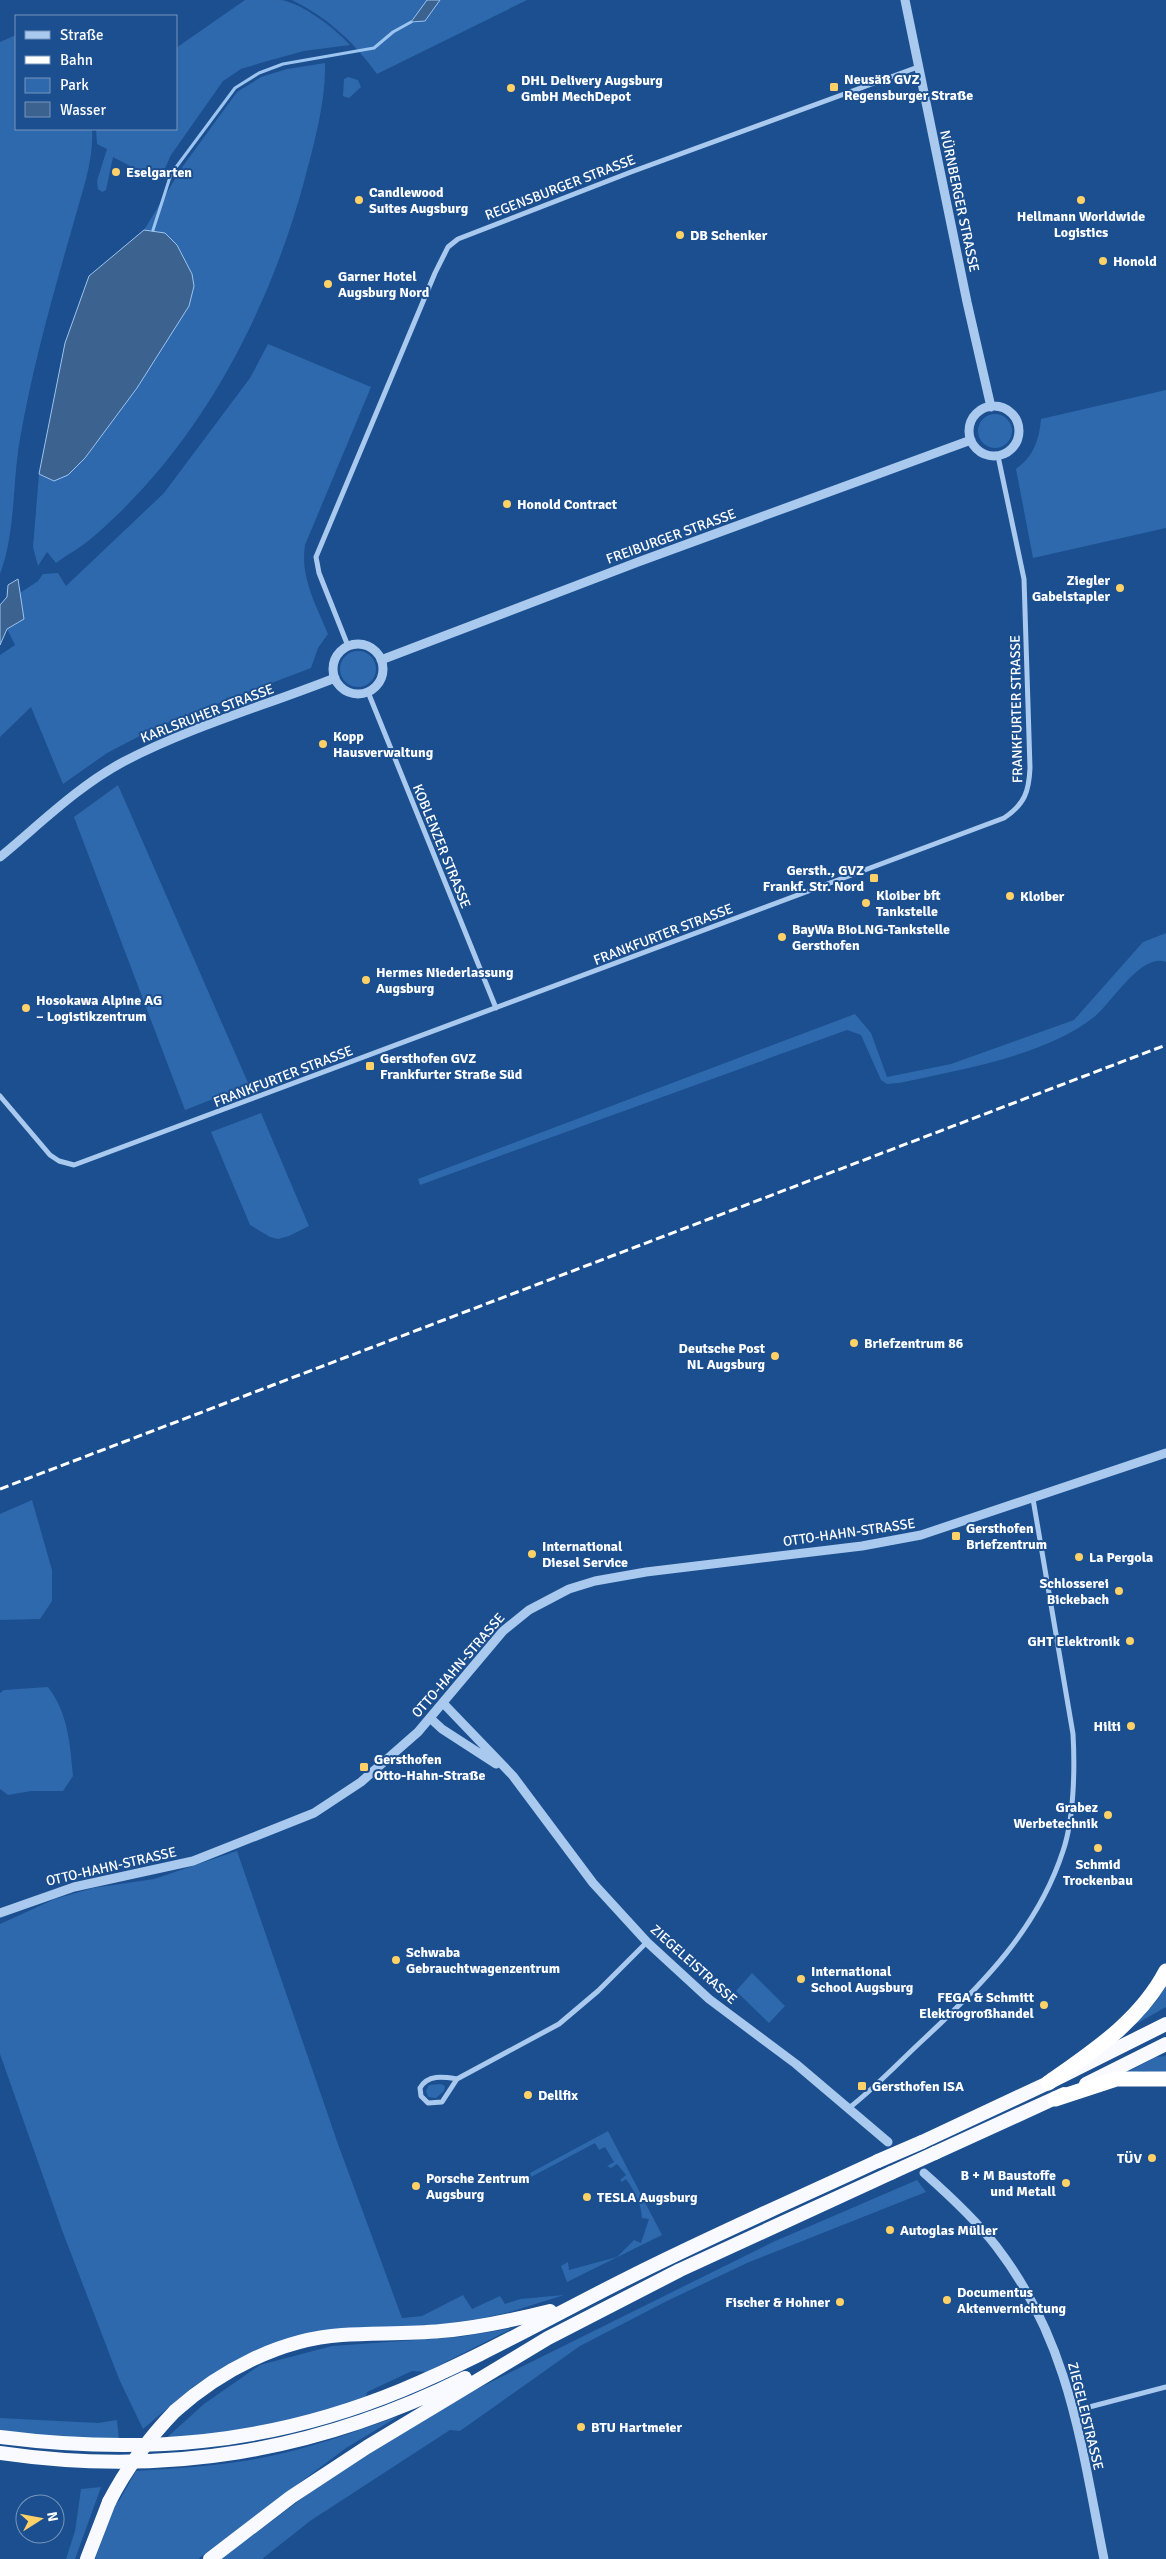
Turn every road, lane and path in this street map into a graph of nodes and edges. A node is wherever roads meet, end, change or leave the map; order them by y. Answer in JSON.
{"nodes":[{"id":1,"x":905,"y":0,"type":"edge"},
{"id":2,"x":918,"y":67,"type":"junction"},
{"id":3,"x":991,"y":406,"type":"junction"},
{"id":4,"x":971,"y":440,"type":"junction"},
{"id":5,"x":998,"y":456,"type":"junction"},
{"id":6,"x":348,"y":646,"type":"junction"},
{"id":7,"x":381,"y":660,"type":"junction"},
{"id":8,"x":334,"y":678,"type":"junction"},
{"id":9,"x":368,"y":692,"type":"junction"},
{"id":10,"x":0,"y":857,"type":"edge"},
{"id":11,"x":496,"y":1008,"type":"junction"},
{"id":12,"x":0,"y":1096,"type":"edge"},
{"id":13,"x":1166,"y":1453,"type":"edge"},
{"id":14,"x":1033,"y":1499,"type":"junction"},
{"id":15,"x":443,"y":1704,"type":"junction"},
{"id":16,"x":430,"y":1718,"type":"junction"},
{"id":17,"x":513,"y":1776,"type":"junction"},
{"id":18,"x":0,"y":1913,"type":"edge"},
{"id":19,"x":647,"y":1942,"type":"junction"},
{"id":20,"x":1166,"y":1971,"type":"edge"},
{"id":21,"x":1166,"y":2024,"type":"edge"},
{"id":22,"x":1166,"y":2044,"type":"edge"},
{"id":23,"x":457,"y":2079,"type":"junction"},
{"id":24,"x":1166,"y":2079,"type":"edge"},
{"id":25,"x":1048,"y":2083,"type":"junction"},
{"id":26,"x":1055,"y":2099,"type":"junction"},
{"id":27,"x":849,"y":2108,"type":"junction"},
{"id":28,"x":888,"y":2142,"type":"dead end"},
{"id":29,"x":924,"y":2173,"type":"dead end"},
{"id":30,"x":570,"y":2307,"type":"junction"},
{"id":31,"x":548,"y":2338,"type":"junction"},
{"id":32,"x":1166,"y":2387,"type":"edge"},
{"id":33,"x":1074,"y":2411,"type":"junction"},
{"id":34,"x":0,"y":2438,"type":"edge"},
{"id":35,"x":0,"y":2453,"type":"edge"},
{"id":36,"x":87,"y":2559,"type":"edge"},
{"id":37,"x":210,"y":2559,"type":"edge"},
{"id":38,"x":1104,"y":2559,"type":"edge"}],
"edges":[{"from":1,"to":2,"type":"street","name":"NÜRNBERGER STRASSE"},
{"from":2,"to":3,"type":"street","name":"NÜRNBERGER STRASSE"},
{"from":2,"to":6,"type":"street","name":"REGENSBURGER STRASSE"},
{"from":3,"to":4,"type":"street"},
{"from":3,"to":5,"type":"street"},
{"from":4,"to":5,"type":"street"},
{"from":4,"to":7,"type":"street","name":"FREIBURGER STRASSE"},
{"from":5,"to":11,"type":"street","name":"FRANKFURTER STRASSE"},
{"from":6,"to":7,"type":"street"},
{"from":6,"to":8,"type":"street"},
{"from":7,"to":9,"type":"street"},
{"from":8,"to":9,"type":"street"},
{"from":8,"to":10,"type":"street","name":"KARLSRUHER STRASSE"},
{"from":9,"to":11,"type":"street","name":"KOBLENZER STRASSE"},
{"from":11,"to":12,"type":"street","name":"FRANKFURTER STRASSE"},
{"from":13,"to":14,"type":"street","name":"OTTO-HAHN-STRASSE"},
{"from":14,"to":15,"type":"street","name":"OTTO-HAHN-STRASSE"},
{"from":14,"to":27,"type":"street"},
{"from":15,"to":16,"type":"street","name":"OTTO-HAHN-STRASSE"},
{"from":15,"to":17,"type":"street","name":"ZIEGELEISTRASSE"},
{"from":16,"to":17,"type":"street","name":"ZIEGELEISTRASSE"},
{"from":16,"to":18,"type":"street","name":"OTTO-HAHN-STRASSE"},
{"from":17,"to":19,"type":"street","name":"ZIEGELEISTRASSE"},
{"from":19,"to":23,"type":"street"},
{"from":19,"to":27,"type":"street","name":"ZIEGELEISTRASSE"},
{"from":20,"to":25,"type":"highway"},
{"from":21,"to":25,"type":"highway"},
{"from":22,"to":26,"type":"highway"},
{"from":23,"to":23,"type":"street"},
{"from":24,"to":26,"type":"highway"},
{"from":25,"to":30,"type":"highway","bridge":true},
{"from":26,"to":31,"type":"highway","bridge":true},
{"from":27,"to":28,"type":"street","name":"ZIEGELEISTRASSE"},
{"from":29,"to":33,"type":"street","name":"ZIEGELEISTRASSE"},
{"from":30,"to":34,"type":"highway"},
{"from":30,"to":36,"type":"highway","bridge":true},
{"from":31,"to":35,"type":"highway"},
{"from":31,"to":37,"type":"highway"},
{"from":32,"to":33,"type":"street"},
{"from":33,"to":38,"type":"street","name":"ZIEGELEISTRASSE"}]}
